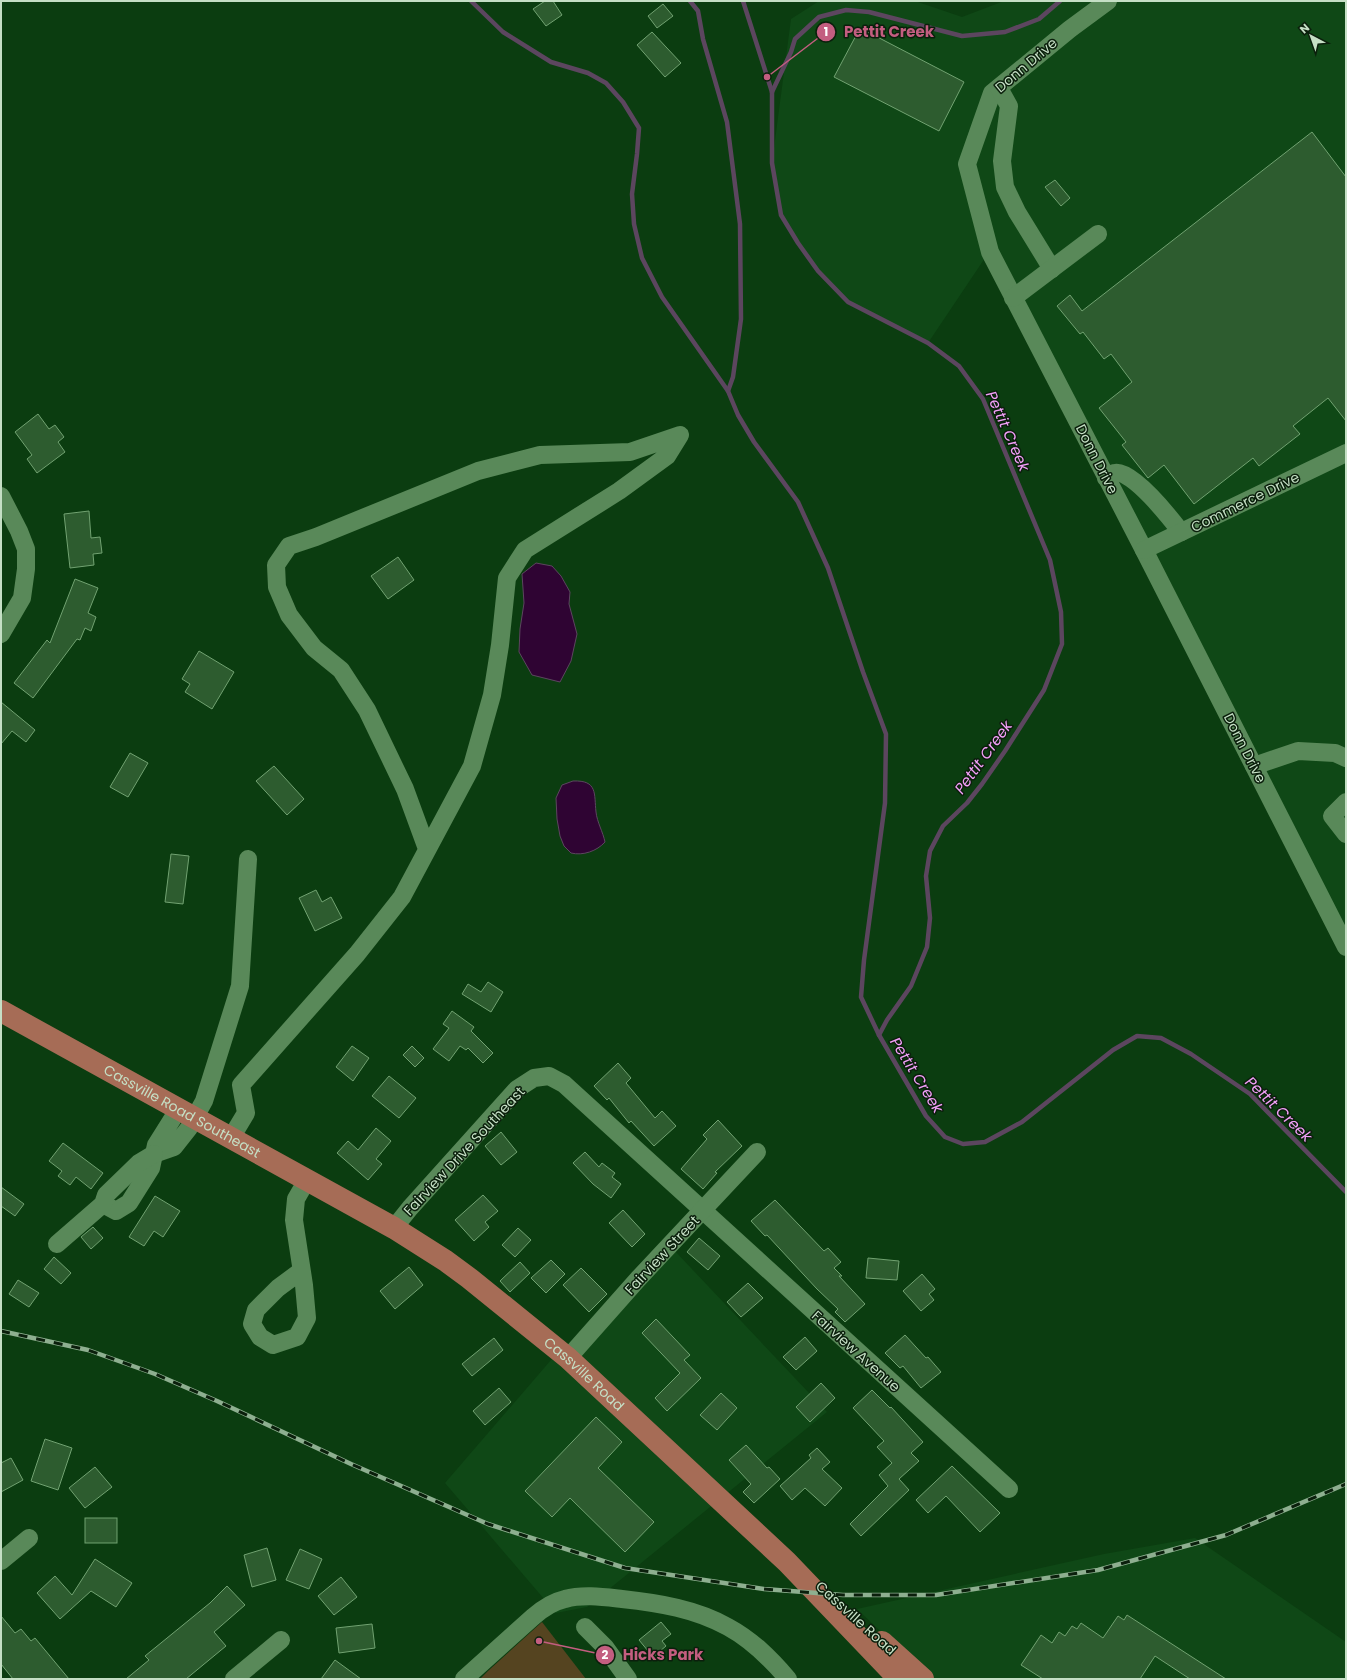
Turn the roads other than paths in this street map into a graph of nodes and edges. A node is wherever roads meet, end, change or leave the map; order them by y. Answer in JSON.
{"nodes":[{"id":1,"x":1108,"y":1,"type":"edge"},
{"id":2,"x":999,"y":88,"type":"junction"},
{"id":3,"x":1098,"y":234,"type":"dead end"},
{"id":4,"x":1052,"y":269,"type":"junction"},
{"id":5,"x":1014,"y":298,"type":"junction"},
{"id":6,"x":1346,"y":453,"type":"edge"},
{"id":7,"x":1106,"y":478,"type":"junction"},
{"id":8,"x":1,"y":496,"type":"edge"},
{"id":9,"x":1181,"y":532,"type":"junction"},
{"id":10,"x":1144,"y":550,"type":"junction"},
{"id":11,"x":1,"y":634,"type":"edge"},
{"id":12,"x":1346,"y":758,"type":"edge"},
{"id":13,"x":1254,"y":766,"type":"junction"},
{"id":14,"x":1346,"y":802,"type":"edge"},
{"id":15,"x":1346,"y":834,"type":"edge"},
{"id":16,"x":427,"y":849,"type":"junction"},
{"id":17,"x":248,"y":859,"type":"dead end"},
{"id":18,"x":1346,"y":948,"type":"edge"},
{"id":19,"x":1,"y":1011,"type":"edge"},
{"id":20,"x":186,"y":1114,"type":"junction"},
{"id":21,"x":231,"y":1138,"type":"junction"},
{"id":22,"x":757,"y":1152,"type":"dead end"},
{"id":23,"x":307,"y":1180,"type":"junction"},
{"id":24,"x":363,"y":1211,"type":"joint"},
{"id":25,"x":702,"y":1212,"type":"junction"},
{"id":26,"x":394,"y":1228,"type":"junction"},
{"id":27,"x":57,"y":1244,"type":"dead end"},
{"id":28,"x":302,"y":1270,"type":"dead end"},
{"id":29,"x":568,"y":1358,"type":"junction"},
{"id":30,"x":1009,"y":1489,"type":"dead end"},
{"id":31,"x":29,"y":1538,"type":"dead end"},
{"id":32,"x":1,"y":1561,"type":"edge"},
{"id":33,"x":787,"y":1562,"type":"junction"},
{"id":34,"x":585,"y":1627,"type":"dead end"},
{"id":35,"x":281,"y":1640,"type":"dead end"},
{"id":36,"x":234,"y":1679,"type":"edge"},
{"id":37,"x":464,"y":1679,"type":"edge"},
{"id":38,"x":628,"y":1679,"type":"edge"},
{"id":39,"x":788,"y":1679,"type":"edge"},
{"id":40,"x":899,"y":1679,"type":"edge"},
{"id":41,"x":923,"y":1679,"type":"edge"}],
"edges":[{"from":1,"to":2,"type":"street","name":"Donn Drive"},
{"from":2,"to":4,"type":"street"},
{"from":2,"to":5,"type":"street","name":"Donn Drive"},
{"from":3,"to":4,"type":"street"},
{"from":4,"to":5,"type":"street"},
{"from":5,"to":7,"type":"street","name":"Donn Drive"},
{"from":6,"to":9,"type":"street","name":"Commerce Drive"},
{"from":7,"to":9,"type":"street"},
{"from":7,"to":10,"type":"street","name":"Donn Drive"},
{"from":8,"to":11,"type":"street"},
{"from":9,"to":10,"type":"street","name":"Commerce Drive"},
{"from":10,"to":13,"type":"street","name":"Donn Drive"},
{"from":12,"to":13,"type":"street"},
{"from":13,"to":18,"type":"street","name":"Donn Drive"},
{"from":14,"to":15,"type":"street"},
{"from":16,"to":16,"type":"street"},
{"from":16,"to":21,"type":"street"},
{"from":17,"to":20,"type":"street"},
{"from":19,"to":20,"type":"main road","name":"Cassville Road Southeast"},
{"from":20,"to":21,"type":"main road","name":"Cassville Road Southeast"},
{"from":20,"to":27,"type":"street"},
{"from":21,"to":23,"type":"main road","name":"Cassville Road Southeast"},
{"from":22,"to":25,"type":"street","name":"Fairview Street"},
{"from":23,"to":24,"type":"main road","name":"Cassville Road Southeast"},
{"from":23,"to":28,"type":"street"},
{"from":24,"to":26,"type":"main road","name":"Cassville Road"},
{"from":25,"to":26,"type":"street","name":"Fairview Drive Southeast"},
{"from":25,"to":29,"type":"street","name":"Fairview Street"},
{"from":25,"to":30,"type":"street","name":"Fairview Avenue"},
{"from":26,"to":29,"type":"main road","name":"Cassville Road"},
{"from":29,"to":33,"type":"main road","name":"Cassville Road"},
{"from":31,"to":32,"type":"street"},
{"from":33,"to":40,"type":"main road","name":"Cassville Road"},
{"from":33,"to":41,"type":"main road","name":"Cassville Road"},
{"from":34,"to":38,"type":"street"},
{"from":35,"to":36,"type":"street"},
{"from":37,"to":39,"type":"street"}]}
